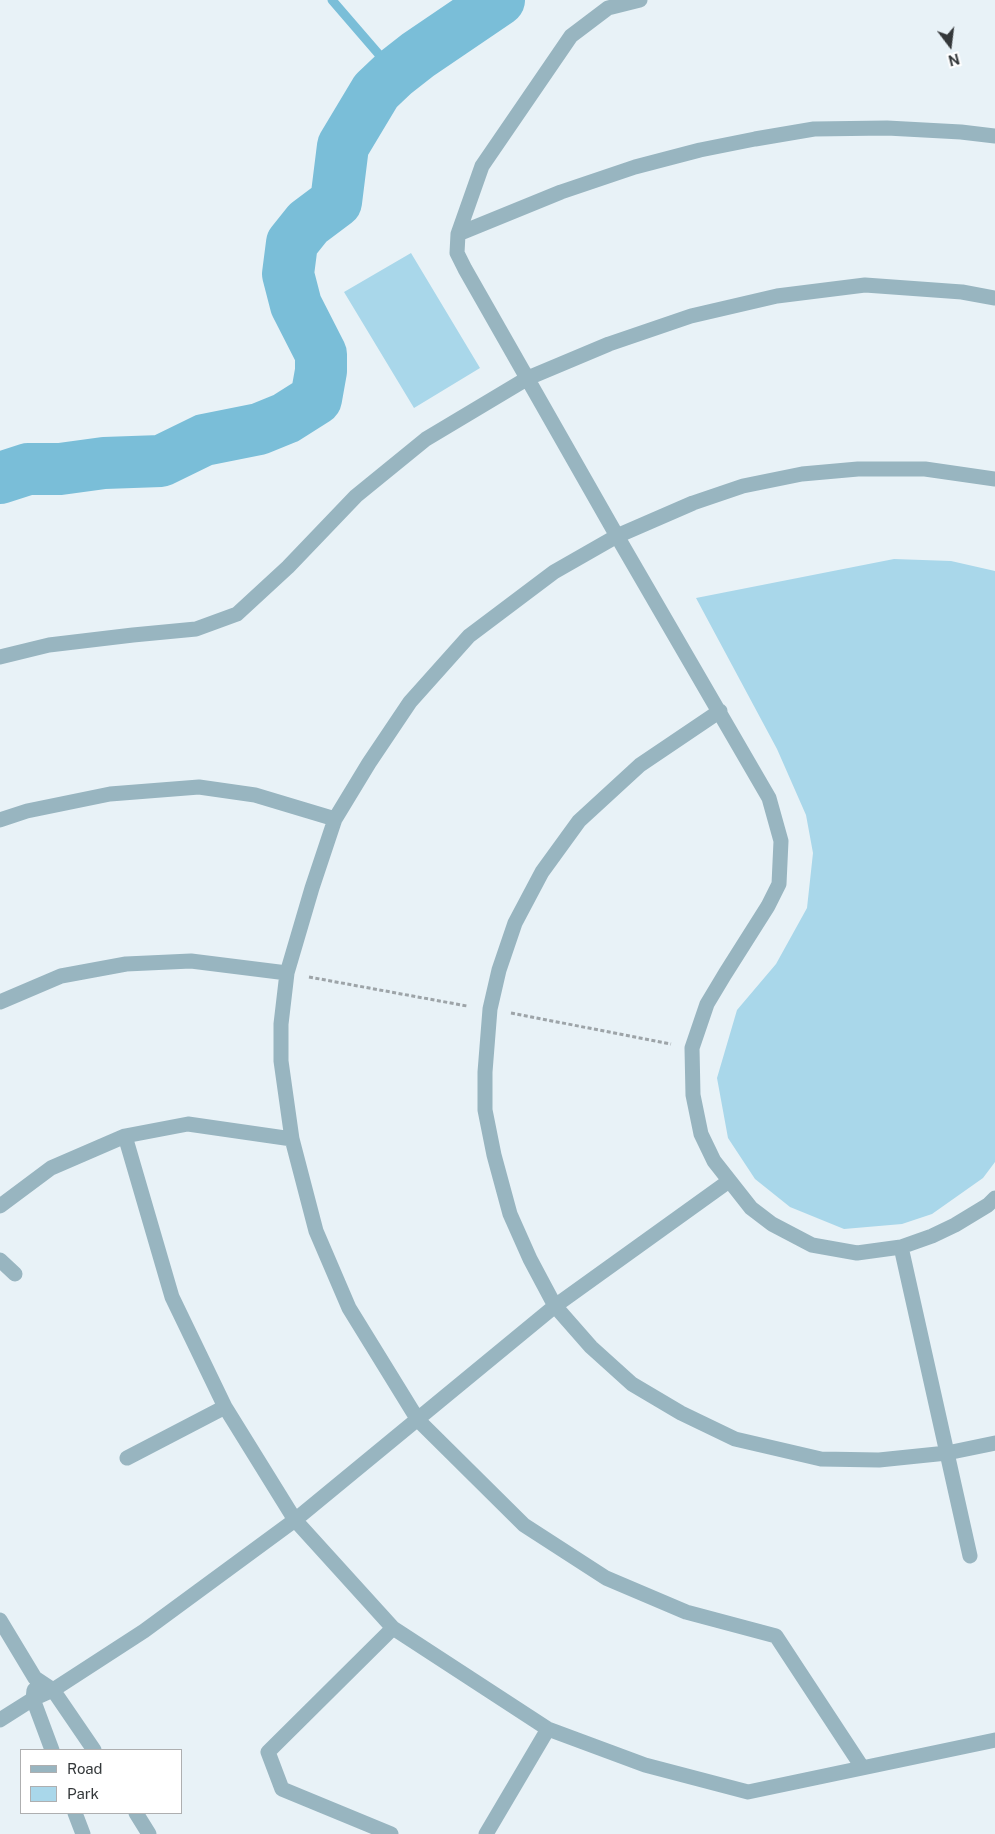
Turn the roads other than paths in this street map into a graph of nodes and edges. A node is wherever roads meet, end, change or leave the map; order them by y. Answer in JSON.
{"nodes":[{"id":1,"x":640,"y":0,"type":"edge"},
{"id":2,"x":995,"y":136,"type":"edge"},
{"id":3,"x":458,"y":234,"type":"junction"},
{"id":4,"x":995,"y":298,"type":"edge"},
{"id":5,"x":528,"y":378,"type":"junction"},
{"id":6,"x":995,"y":479,"type":"edge"},
{"id":7,"x":617,"y":536,"type":"junction"},
{"id":8,"x":0,"y":657,"type":"edge"},
{"id":9,"x":720,"y":711,"type":"junction"},
{"id":10,"x":0,"y":820,"type":"edge"},
{"id":11,"x":335,"y":820,"type":"junction"},
{"id":12,"x":286,"y":973,"type":"junction"},
{"id":13,"x":0,"y":1002,"type":"edge"},
{"id":14,"x":125,"y":1136,"type":"junction"},
{"id":15,"x":292,"y":1139,"type":"junction"},
{"id":16,"x":729,"y":1181,"type":"junction"},
{"id":17,"x":995,"y":1198,"type":"edge"},
{"id":18,"x":0,"y":1206,"type":"edge"},
{"id":19,"x":901,"y":1247,"type":"junction"},
{"id":20,"x":0,"y":1260,"type":"edge"},
{"id":21,"x":16,"y":1274,"type":"dead end"},
{"id":22,"x":555,"y":1306,"type":"junction"},
{"id":23,"x":225,"y":1407,"type":"junction"},
{"id":24,"x":418,"y":1420,"type":"junction"},
{"id":25,"x":995,"y":1443,"type":"edge"},
{"id":26,"x":947,"y":1453,"type":"junction"},
{"id":27,"x":127,"y":1458,"type":"dead end"},
{"id":28,"x":295,"y":1520,"type":"junction"},
{"id":29,"x":970,"y":1556,"type":"dead end"},
{"id":30,"x":0,"y":1620,"type":"edge"},
{"id":31,"x":393,"y":1628,"type":"junction"},
{"id":32,"x":35,"y":1678,"type":"junction"},
{"id":33,"x":53,"y":1690,"type":"junction"},
{"id":34,"x":34,"y":1698,"type":"junction"},
{"id":35,"x":0,"y":1720,"type":"edge"},
{"id":36,"x":548,"y":1729,"type":"junction"},
{"id":37,"x":995,"y":1740,"type":"edge"},
{"id":38,"x":52,"y":1749,"type":"edge"},
{"id":39,"x":93,"y":1749,"type":"edge"},
{"id":40,"x":862,"y":1767,"type":"junction"},
{"id":41,"x":76,"y":1814,"type":"edge"},
{"id":42,"x":137,"y":1814,"type":"edge"},
{"id":43,"x":83,"y":1834,"type":"edge"},
{"id":44,"x":149,"y":1834,"type":"edge"},
{"id":45,"x":391,"y":1834,"type":"edge"},
{"id":46,"x":486,"y":1834,"type":"edge"}],
"edges":[{"from":1,"to":3,"type":"street"},
{"from":2,"to":3,"type":"street"},
{"from":3,"to":5,"type":"street"},
{"from":4,"to":5,"type":"street"},
{"from":5,"to":7,"type":"street"},
{"from":5,"to":8,"type":"street"},
{"from":6,"to":7,"type":"street"},
{"from":7,"to":9,"type":"street"},
{"from":7,"to":11,"type":"street"},
{"from":9,"to":16,"type":"street"},
{"from":9,"to":22,"type":"street"},
{"from":10,"to":11,"type":"street"},
{"from":11,"to":12,"type":"street"},
{"from":12,"to":13,"type":"street"},
{"from":12,"to":15,"type":"street"},
{"from":14,"to":15,"type":"street"},
{"from":14,"to":18,"type":"street"},
{"from":14,"to":23,"type":"street"},
{"from":15,"to":24,"type":"street"},
{"from":16,"to":19,"type":"street"},
{"from":16,"to":22,"type":"street"},
{"from":17,"to":19,"type":"street"},
{"from":19,"to":26,"type":"street"},
{"from":20,"to":21,"type":"street"},
{"from":22,"to":24,"type":"street"},
{"from":22,"to":26,"type":"street"},
{"from":23,"to":27,"type":"street"},
{"from":23,"to":28,"type":"street"},
{"from":24,"to":28,"type":"street"},
{"from":24,"to":40,"type":"street"},
{"from":25,"to":26,"type":"street"},
{"from":26,"to":29,"type":"street"},
{"from":28,"to":31,"type":"street"},
{"from":28,"to":33,"type":"street"},
{"from":30,"to":32,"type":"street"},
{"from":31,"to":36,"type":"street"},
{"from":31,"to":45,"type":"street"},
{"from":32,"to":33,"type":"street"},
{"from":32,"to":34,"type":"street"},
{"from":33,"to":34,"type":"street"},
{"from":33,"to":39,"type":"street"},
{"from":34,"to":35,"type":"street"},
{"from":34,"to":38,"type":"street"},
{"from":36,"to":40,"type":"street"},
{"from":36,"to":46,"type":"street"},
{"from":37,"to":40,"type":"street"},
{"from":41,"to":43,"type":"street"},
{"from":42,"to":44,"type":"street"}]}
